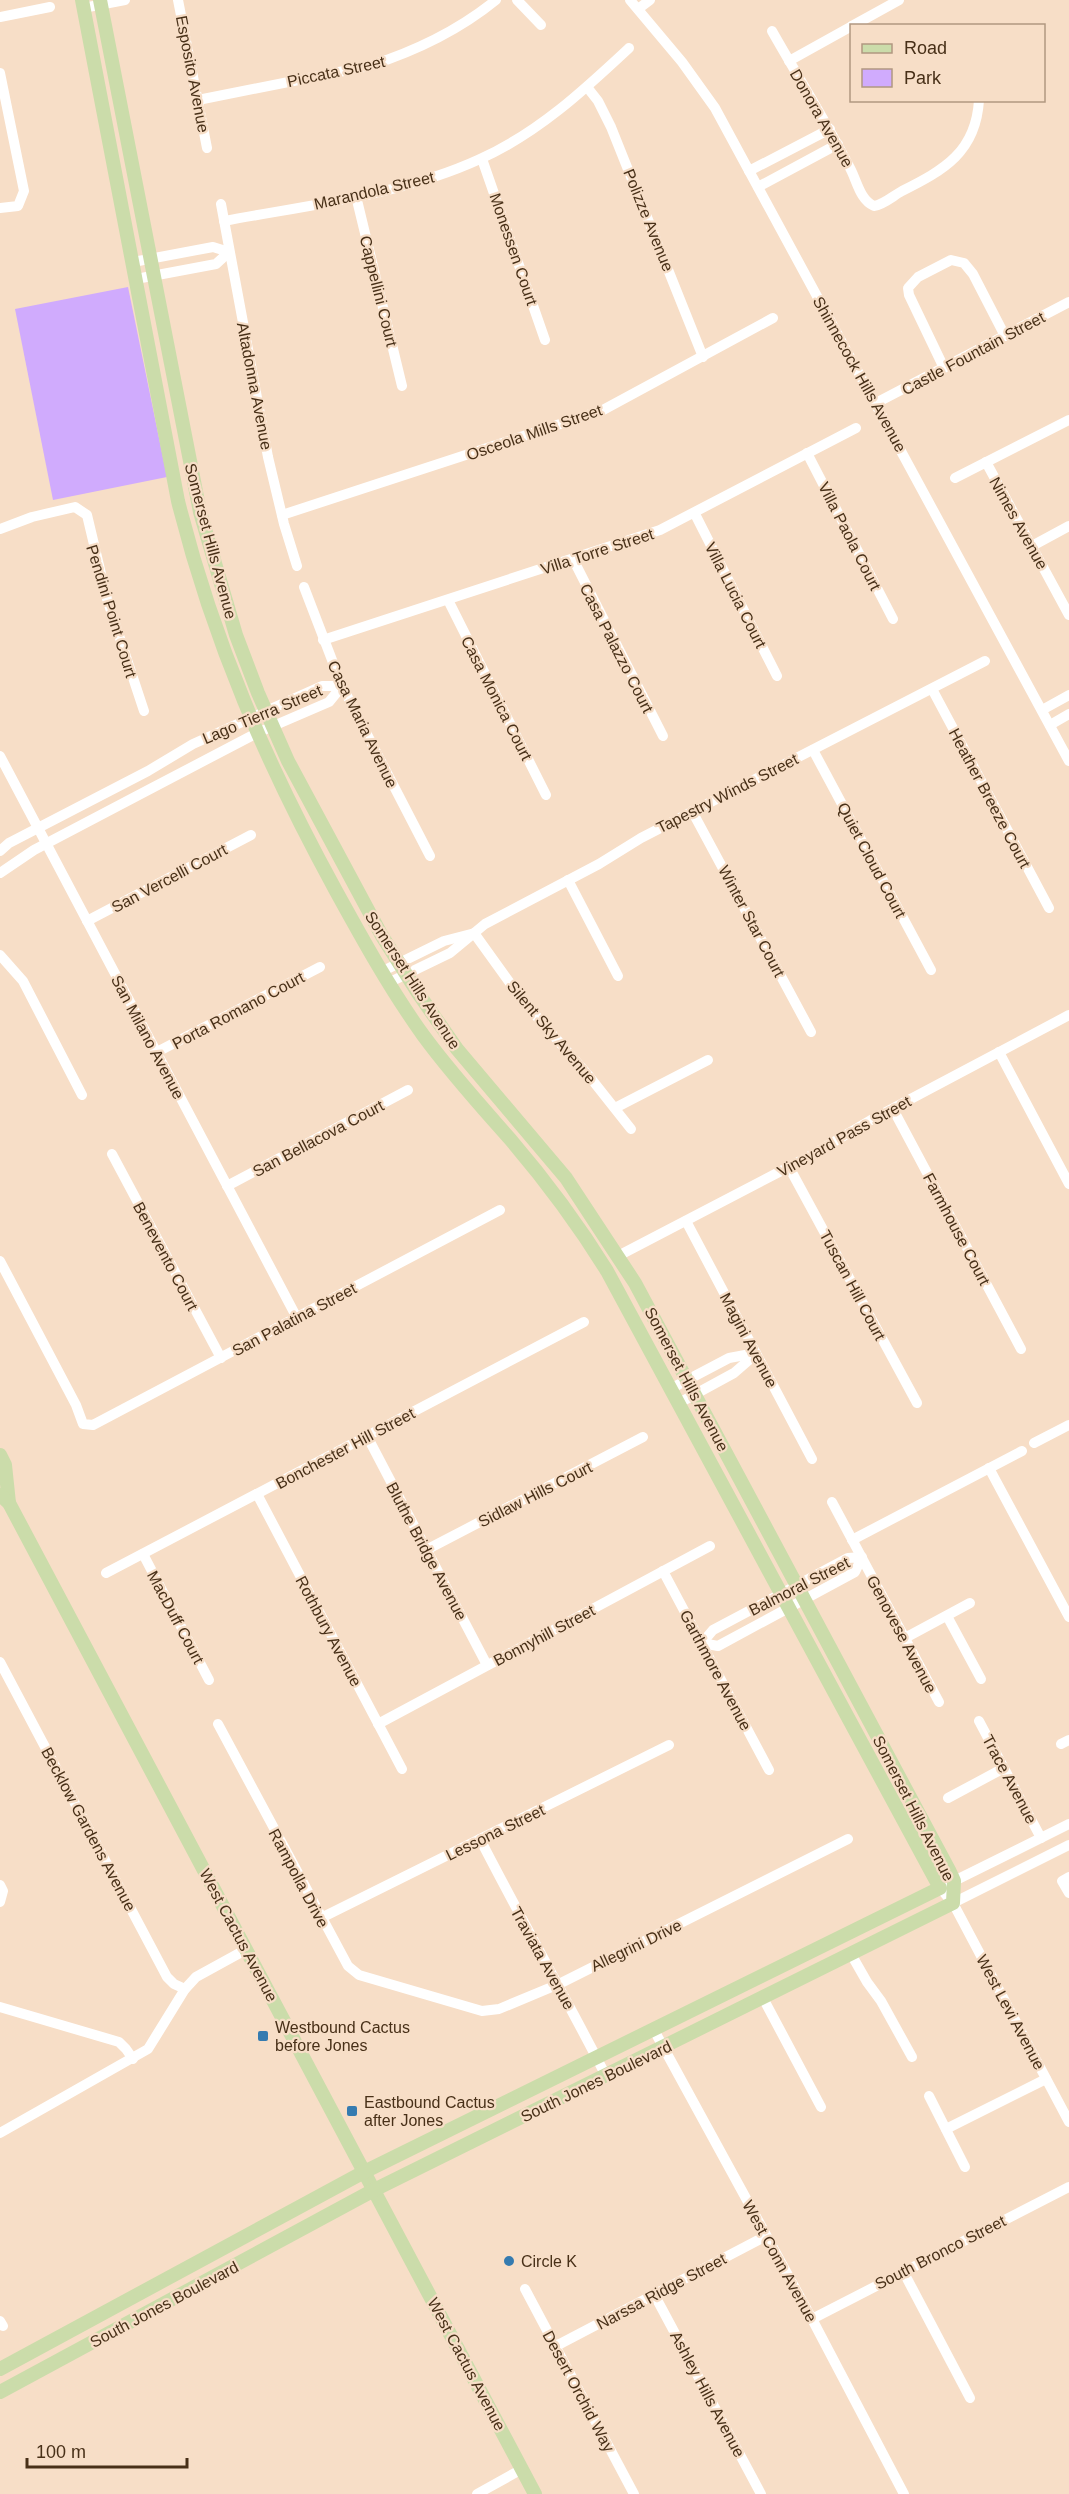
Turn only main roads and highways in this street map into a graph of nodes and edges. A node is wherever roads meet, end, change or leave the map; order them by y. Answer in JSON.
{"nodes":[{"id":1,"x":101,"y":2,"type":"edge"},
{"id":2,"x":83,"y":4,"type":"edge"},
{"id":3,"x":0,"y":1455,"type":"edge"},
{"id":4,"x":5,"y":1499,"type":"edge"},
{"id":5,"x":940,"y":1888,"type":"joint"},
{"id":6,"x":954,"y":1903,"type":"joint"},
{"id":7,"x":364,"y":2172,"type":"junction"},
{"id":8,"x":374,"y":2190,"type":"junction"},
{"id":9,"x":0,"y":2369,"type":"edge"},
{"id":10,"x":0,"y":2392,"type":"edge"},
{"id":11,"x":536,"y":2494,"type":"edge"}],
"edges":[{"from":1,"to":6,"type":"main road","name":"Somerset Hills Avenue"},
{"from":2,"to":5,"type":"main road","name":"Somerset Hills Avenue"},
{"from":3,"to":4,"type":"main road","name":"West Cactus Avenue"},
{"from":4,"to":7,"type":"main road","name":"West Cactus Avenue"},
{"from":5,"to":7,"type":"main road","name":"South Jones Boulevard"},
{"from":6,"to":8,"type":"main road","name":"South Jones Boulevard"},
{"from":7,"to":8,"type":"main road","name":"West Cactus Avenue"},
{"from":7,"to":9,"type":"main road","name":"South Jones Boulevard"},
{"from":8,"to":10,"type":"main road","name":"South Jones Boulevard"},
{"from":8,"to":11,"type":"main road","name":"West Cactus Avenue"}]}
